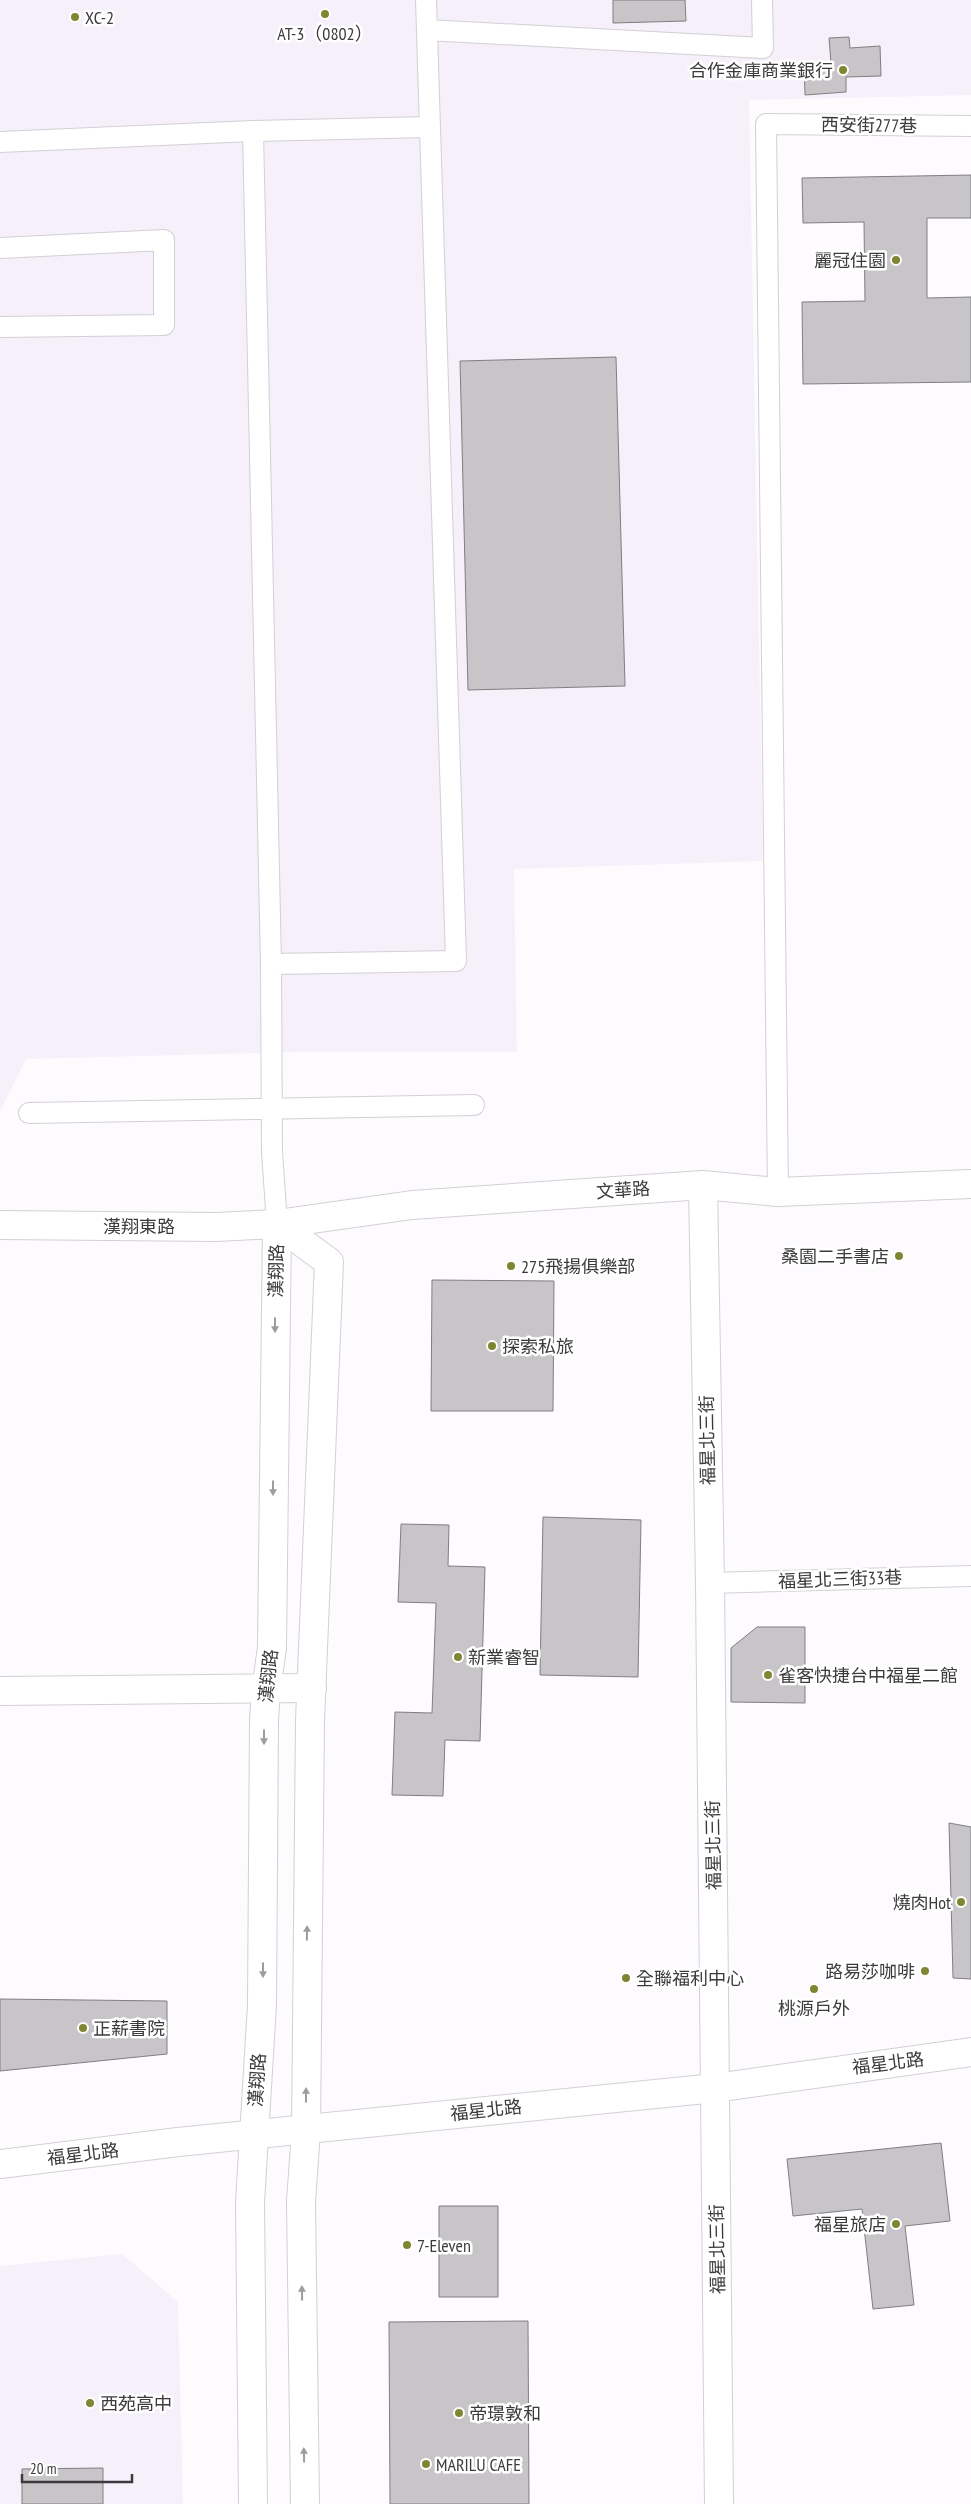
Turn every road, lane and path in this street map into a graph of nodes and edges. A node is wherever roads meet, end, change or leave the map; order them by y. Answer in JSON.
{"nodes":[{"id":1,"x":426,"y":0,"type":"edge"},
{"id":2,"x":762,"y":0,"type":"edge"},
{"id":3,"x":427,"y":30,"type":"junction"},
{"id":4,"x":971,"y":126,"type":"edge"},
{"id":5,"x":429,"y":127,"type":"junction"},
{"id":6,"x":253,"y":131,"type":"junction"},
{"id":7,"x":0,"y":142,"type":"edge"},
{"id":8,"x":0,"y":248,"type":"edge"},
{"id":9,"x":0,"y":327,"type":"edge"},
{"id":10,"x":271,"y":964,"type":"junction"},
{"id":11,"x":474,"y":1105,"type":"dead end"},
{"id":12,"x":273,"y":1107,"type":"junction"},
{"id":13,"x":29,"y":1113,"type":"dead end"},
{"id":14,"x":971,"y":1184,"type":"edge"},
{"id":15,"x":703,"y":1185,"type":"junction"},
{"id":16,"x":778,"y":1192,"type":"junction"},
{"id":17,"x":277,"y":1224,"type":"junction"},
{"id":18,"x":0,"y":1225,"type":"edge"},
{"id":19,"x":971,"y":1576,"type":"edge"},
{"id":20,"x":710,"y":1583,"type":"junction"},
{"id":21,"x":312,"y":1688,"type":"junction"},
{"id":22,"x":266,"y":1689,"type":"junction"},
{"id":23,"x":0,"y":1691,"type":"edge"},
{"id":24,"x":971,"y":2052,"type":"edge"},
{"id":25,"x":715,"y":2088,"type":"junction"},
{"id":26,"x":306,"y":2131,"type":"junction"},
{"id":27,"x":253,"y":2136,"type":"junction"},
{"id":28,"x":0,"y":2164,"type":"edge"},
{"id":29,"x":253,"y":2504,"type":"edge"},
{"id":30,"x":305,"y":2504,"type":"edge"},
{"id":31,"x":719,"y":2504,"type":"edge"}],
"edges":[{"from":1,"to":3,"type":"lane"},
{"from":2,"to":3,"type":"lane"},
{"from":3,"to":5,"type":"lane"},
{"from":4,"to":16,"type":"lane","name":"西安街277巷"},
{"from":5,"to":6,"type":"lane"},
{"from":5,"to":10,"type":"lane"},
{"from":6,"to":7,"type":"lane"},
{"from":6,"to":10,"type":"lane"},
{"from":8,"to":9,"type":"lane"},
{"from":10,"to":12,"type":"lane"},
{"from":11,"to":12,"type":"lane"},
{"from":12,"to":13,"type":"lane"},
{"from":12,"to":17,"type":"lane"},
{"from":14,"to":16,"type":"street","name":"文華路"},
{"from":15,"to":16,"type":"street","name":"文華路"},
{"from":15,"to":17,"type":"street","name":"文華路"},
{"from":15,"to":20,"type":"street","name":"福星北三街"},
{"from":17,"to":18,"type":"street","name":"漢翔東路"},
{"from":17,"to":21,"type":"street","name":"漢翔路"},
{"from":17,"to":22,"type":"street","name":"漢翔路","one_way":true},
{"from":19,"to":20,"type":"lane","name":"福星北三街33巷"},
{"from":20,"to":25,"type":"street","name":"福星北三街"},
{"from":21,"to":22,"type":"street"},
{"from":26,"to":21,"type":"street","name":"漢翔路","one_way":true},
{"from":22,"to":23,"type":"street"},
{"from":22,"to":27,"type":"street","name":"漢翔路","one_way":true},
{"from":24,"to":25,"type":"street","name":"福星北路"},
{"from":25,"to":26,"type":"street","name":"福星北路"},
{"from":25,"to":31,"type":"street","name":"福星北三街"},
{"from":26,"to":27,"type":"street","name":"福星北路"},
{"from":30,"to":26,"type":"street","name":"漢翔路","one_way":true},
{"from":27,"to":28,"type":"street","name":"福星北路"},
{"from":27,"to":29,"type":"street","name":"漢翔路"}]}
